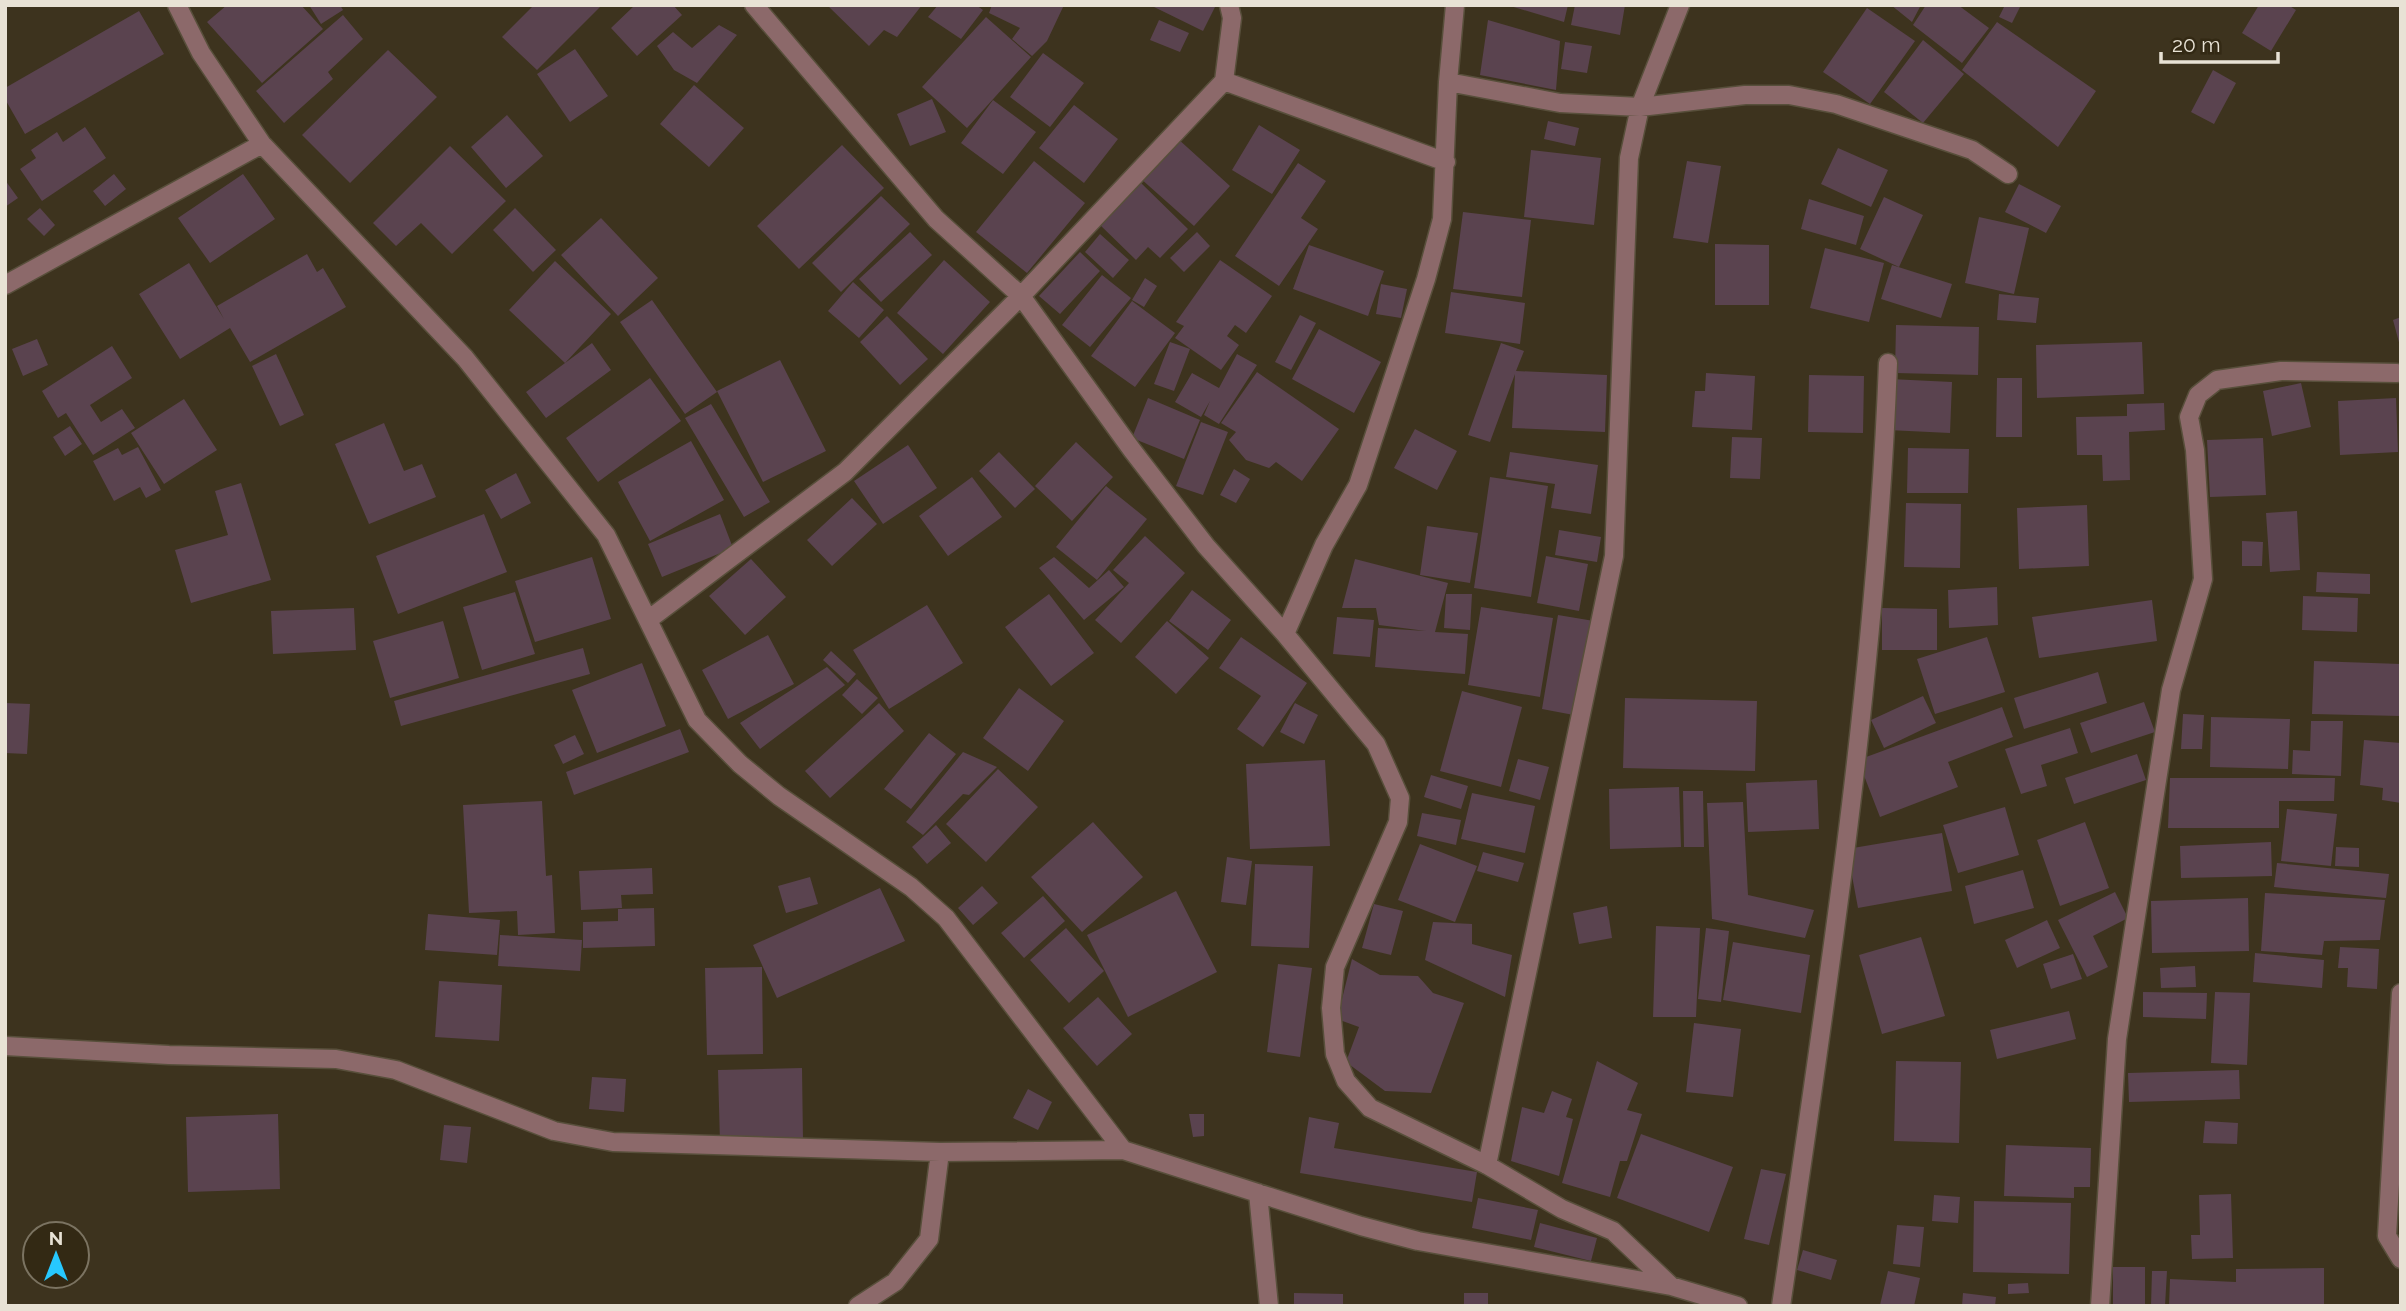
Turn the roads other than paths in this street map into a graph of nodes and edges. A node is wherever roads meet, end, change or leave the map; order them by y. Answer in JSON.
{"nodes":[{"id":1,"x":177,"y":5,"type":"edge"},
{"id":2,"x":754,"y":5,"type":"edge"},
{"id":3,"x":1228,"y":5,"type":"edge"},
{"id":4,"x":1455,"y":5,"type":"edge"},
{"id":5,"x":1680,"y":5,"type":"edge"},
{"id":6,"x":1224,"y":80,"type":"junction"},
{"id":7,"x":1448,"y":82,"type":"junction"},
{"id":8,"x":1640,"y":107,"type":"junction"},
{"id":9,"x":262,"y":144,"type":"junction"},
{"id":10,"x":1446,"y":162,"type":"junction"},
{"id":11,"x":2008,"y":174,"type":"dead end"},
{"id":12,"x":5,"y":285,"type":"edge"},
{"id":13,"x":1021,"y":296,"type":"junction"},
{"id":14,"x":1888,"y":363,"type":"dead end"},
{"id":15,"x":2397,"y":373,"type":"dead end"},
{"id":16,"x":648,"y":620,"type":"junction"},
{"id":17,"x":1285,"y":634,"type":"junction"},
{"id":18,"x":2401,"y":993,"type":"edge"},
{"id":19,"x":5,"y":1046,"type":"edge"},
{"id":20,"x":1123,"y":1150,"type":"junction"},
{"id":21,"x":940,"y":1152,"type":"junction"},
{"id":22,"x":1486,"y":1165,"type":"junction"},
{"id":23,"x":1258,"y":1193,"type":"junction"},
{"id":24,"x":2401,"y":1259,"type":"edge"},
{"id":25,"x":1671,"y":1286,"type":"junction"},
{"id":26,"x":858,"y":1306,"type":"edge"},
{"id":27,"x":1269,"y":1306,"type":"edge"},
{"id":28,"x":1738,"y":1306,"type":"edge"},
{"id":29,"x":1781,"y":1306,"type":"edge"},
{"id":30,"x":2100,"y":1306,"type":"edge"}],
"edges":[{"from":1,"to":9,"type":"street"},
{"from":2,"to":13,"type":"street"},
{"from":3,"to":6,"type":"street"},
{"from":4,"to":7,"type":"street"},
{"from":5,"to":8,"type":"street"},
{"from":6,"to":10,"type":"street"},
{"from":6,"to":13,"type":"street"},
{"from":7,"to":8,"type":"street"},
{"from":7,"to":10,"type":"street"},
{"from":8,"to":11,"type":"street"},
{"from":8,"to":22,"type":"street"},
{"from":9,"to":12,"type":"street"},
{"from":9,"to":16,"type":"street"},
{"from":10,"to":17,"type":"street"},
{"from":13,"to":16,"type":"street"},
{"from":13,"to":17,"type":"street"},
{"from":14,"to":29,"type":"street"},
{"from":15,"to":30,"type":"street"},
{"from":16,"to":20,"type":"street"},
{"from":17,"to":22,"type":"street"},
{"from":18,"to":24,"type":"street"},
{"from":19,"to":21,"type":"street"},
{"from":20,"to":21,"type":"street"},
{"from":20,"to":23,"type":"street"},
{"from":21,"to":26,"type":"street"},
{"from":22,"to":25,"type":"street"},
{"from":23,"to":25,"type":"street"},
{"from":23,"to":27,"type":"street"},
{"from":25,"to":28,"type":"street"}]}
